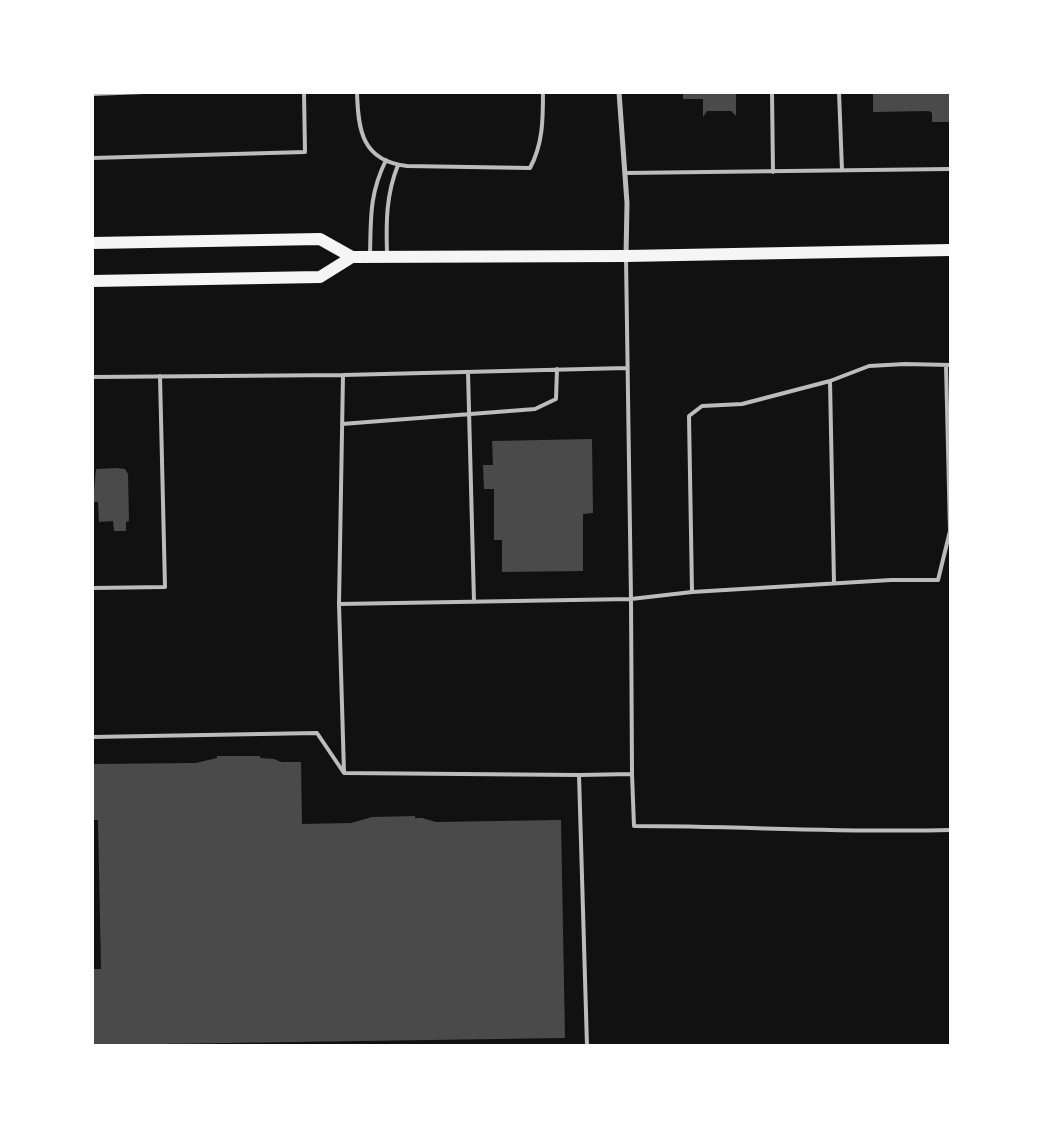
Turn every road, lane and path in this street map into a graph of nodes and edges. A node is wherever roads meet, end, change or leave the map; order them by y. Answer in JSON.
{"nodes":[{"id":1,"x":144,"y":92,"type":"edge"},
{"id":2,"x":304,"y":92,"type":"edge"},
{"id":3,"x":357,"y":92,"type":"edge"},
{"id":4,"x":543,"y":92,"type":"edge"},
{"id":5,"x":619,"y":92,"type":"edge"},
{"id":6,"x":772,"y":92,"type":"edge"},
{"id":7,"x":839,"y":92,"type":"edge"},
{"id":8,"x":92,"y":94,"type":"edge"},
{"id":9,"x":92,"y":158,"type":"edge"},
{"id":10,"x":386,"y":160,"type":"junction"},
{"id":11,"x":398,"y":165,"type":"junction"},
{"id":12,"x":950,"y":169,"type":"edge"},
{"id":13,"x":842,"y":170,"type":"junction"},
{"id":14,"x":774,"y":172,"type":"junction"},
{"id":15,"x":625,"y":173,"type":"junction"},
{"id":16,"x":92,"y":243,"type":"edge"},
{"id":17,"x":950,"y":250,"type":"edge"},
{"id":18,"x":626,"y":256,"type":"junction"},
{"id":19,"x":370,"y":257,"type":"junction"},
{"id":20,"x":387,"y":257,"type":"junction"},
{"id":21,"x":352,"y":258,"type":"junction"},
{"id":22,"x":92,"y":281,"type":"edge"},
{"id":23,"x":948,"y":365,"type":"edge"},
{"id":24,"x":626,"y":368,"type":"junction"},
{"id":25,"x":556,"y":369,"type":"junction"},
{"id":26,"x":468,"y":372,"type":"junction"},
{"id":27,"x":343,"y":375,"type":"junction"},
{"id":28,"x":160,"y":376,"type":"junction"},
{"id":29,"x":92,"y":377,"type":"edge"},
{"id":30,"x":830,"y":381,"type":"junction"},
{"id":31,"x":470,"y":415,"type":"junction"},
{"id":32,"x":342,"y":424,"type":"junction"},
{"id":33,"x":950,"y":531,"type":"edge"},
{"id":34,"x":834,"y":583,"type":"junction"},
{"id":35,"x":92,"y":588,"type":"edge"},
{"id":36,"x":692,"y":592,"type":"junction"},
{"id":37,"x":631,"y":599,"type":"junction"},
{"id":38,"x":474,"y":602,"type":"junction"},
{"id":39,"x":339,"y":604,"type":"junction"},
{"id":40,"x":92,"y":737,"type":"edge"},
{"id":41,"x":344,"y":773,"type":"junction"},
{"id":42,"x":632,"y":774,"type":"junction"},
{"id":43,"x":579,"y":775,"type":"junction"},
{"id":44,"x":950,"y":830,"type":"edge"},
{"id":45,"x":587,"y":1046,"type":"edge"}],
"edges":[{"from":1,"to":8,"type":"lane"},
{"from":2,"to":9,"type":"lane"},
{"from":3,"to":10,"type":"lane"},
{"from":4,"to":11,"type":"lane"},
{"from":5,"to":15,"type":"street"},
{"from":6,"to":14,"type":"lane"},
{"from":7,"to":13,"type":"lane"},
{"from":10,"to":11,"type":"lane"},
{"from":10,"to":19,"type":"lane"},
{"from":11,"to":20,"type":"lane"},
{"from":12,"to":13,"type":"lane"},
{"from":13,"to":14,"type":"lane"},
{"from":14,"to":15,"type":"lane"},
{"from":15,"to":18,"type":"street"},
{"from":16,"to":21,"type":"main road"},
{"from":17,"to":18,"type":"main road"},
{"from":18,"to":20,"type":"main road"},
{"from":18,"to":24,"type":"lane"},
{"from":19,"to":20,"type":"main road"},
{"from":19,"to":21,"type":"main road"},
{"from":21,"to":22,"type":"main road"},
{"from":23,"to":30,"type":"lane"},
{"from":23,"to":33,"type":"lane"},
{"from":24,"to":25,"type":"lane"},
{"from":24,"to":37,"type":"lane"},
{"from":25,"to":26,"type":"lane"},
{"from":25,"to":31,"type":"lane"},
{"from":26,"to":27,"type":"lane"},
{"from":26,"to":31,"type":"lane"},
{"from":27,"to":28,"type":"lane"},
{"from":27,"to":32,"type":"lane"},
{"from":28,"to":29,"type":"lane"},
{"from":28,"to":35,"type":"lane"},
{"from":30,"to":34,"type":"lane"},
{"from":30,"to":36,"type":"lane"},
{"from":31,"to":32,"type":"lane"},
{"from":31,"to":38,"type":"lane"},
{"from":32,"to":39,"type":"lane"},
{"from":33,"to":34,"type":"lane"},
{"from":34,"to":36,"type":"lane"},
{"from":36,"to":37,"type":"lane"},
{"from":37,"to":38,"type":"lane"},
{"from":37,"to":42,"type":"lane"},
{"from":38,"to":39,"type":"lane"},
{"from":39,"to":41,"type":"lane"},
{"from":40,"to":41,"type":"lane"},
{"from":41,"to":43,"type":"lane"},
{"from":42,"to":43,"type":"lane"},
{"from":42,"to":44,"type":"lane"},
{"from":43,"to":45,"type":"lane"}]}
